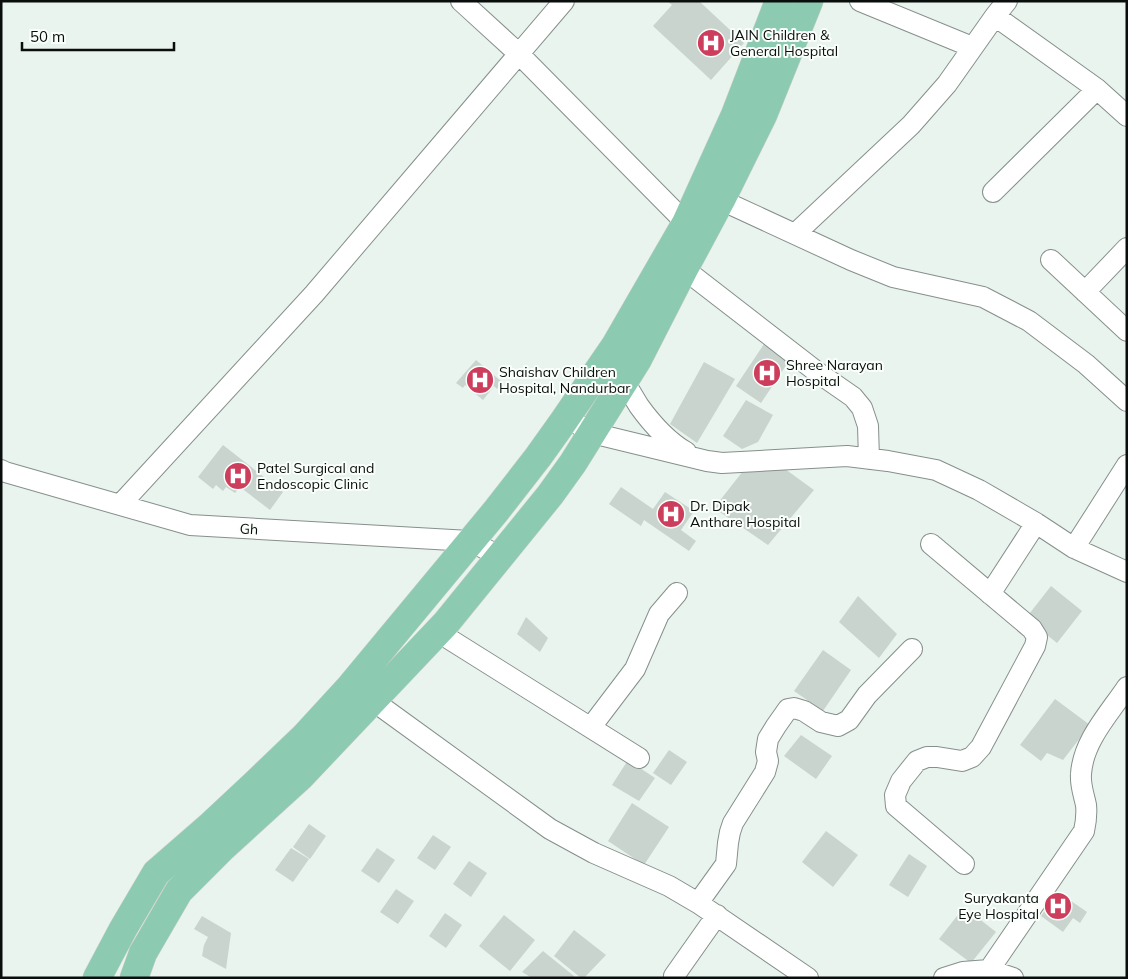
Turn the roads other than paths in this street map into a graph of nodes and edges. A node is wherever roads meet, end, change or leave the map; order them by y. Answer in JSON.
{"nodes":[{"id":1,"x":461,"y":1,"type":"edge"},
{"id":2,"x":564,"y":1,"type":"edge"},
{"id":3,"x":780,"y":1,"type":"edge"},
{"id":4,"x":809,"y":1,"type":"edge"},
{"id":5,"x":860,"y":1,"type":"edge"},
{"id":6,"x":1001,"y":9,"type":"edge"},
{"id":7,"x":972,"y":47,"type":"junction"},
{"id":8,"x":519,"y":54,"type":"junction"},
{"id":9,"x":1097,"y":89,"type":"junction"},
{"id":10,"x":1127,"y":116,"type":"edge"},
{"id":11,"x":993,"y":192,"type":"dead end"},
{"id":12,"x":711,"y":194,"type":"junction"},
{"id":13,"x":694,"y":230,"type":"junction"},
{"id":14,"x":795,"y":234,"type":"junction"},
{"id":15,"x":1127,"y":248,"type":"edge"},
{"id":16,"x":1051,"y":260,"type":"dead end"},
{"id":17,"x":684,"y":269,"type":"junction"},
{"id":18,"x":1085,"y":292,"type":"junction"},
{"id":19,"x":1125,"y":326,"type":"edge"},
{"id":20,"x":606,"y":359,"type":"junction"},
{"id":21,"x":624,"y":380,"type":"junction"},
{"id":22,"x":1127,"y":401,"type":"edge"},
{"id":23,"x":566,"y":417,"type":"junction"},
{"id":24,"x":592,"y":433,"type":"junction"},
{"id":25,"x":694,"y":457,"type":"junction"},
{"id":26,"x":869,"y":459,"type":"junction"},
{"id":27,"x":1127,"y":465,"type":"edge"},
{"id":28,"x":1,"y":470,"type":"edge"},
{"id":29,"x":120,"y":505,"type":"junction"},
{"id":30,"x":1036,"y":523,"type":"junction"},
{"id":31,"x":470,"y":541,"type":"junction"},
{"id":32,"x":931,"y":544,"type":"dead end"},
{"id":33,"x":1074,"y":548,"type":"junction"},
{"id":34,"x":501,"y":557,"type":"junction"},
{"id":35,"x":1127,"y":572,"type":"edge"},
{"id":36,"x":677,"y":593,"type":"dead end"},
{"id":37,"x":990,"y":594,"type":"junction"},
{"id":38,"x":438,"y":632,"type":"junction"},
{"id":39,"x":912,"y":649,"type":"dead end"},
{"id":40,"x":1127,"y":687,"type":"edge"},
{"id":41,"x":372,"y":700,"type":"junction"},
{"id":42,"x":591,"y":727,"type":"junction"},
{"id":43,"x":639,"y":758,"type":"dead end"},
{"id":44,"x":964,"y":864,"type":"dead end"},
{"id":45,"x":698,"y":903,"type":"junction"},
{"id":46,"x":717,"y":915,"type":"junction"},
{"id":47,"x":989,"y":970,"type":"junction"},
{"id":48,"x":97,"y":978,"type":"edge"},
{"id":49,"x":134,"y":978,"type":"edge"},
{"id":50,"x":674,"y":978,"type":"edge"},
{"id":51,"x":808,"y":978,"type":"edge"},
{"id":52,"x":944,"y":978,"type":"edge"},
{"id":53,"x":1013,"y":978,"type":"edge"}],
"edges":[{"from":1,"to":8,"type":"street"},
{"from":2,"to":8,"type":"street"},
{"from":3,"to":12,"type":"main road"},
{"from":4,"to":12,"type":"main road"},
{"from":5,"to":7,"type":"street"},
{"from":6,"to":7,"type":"street"},
{"from":6,"to":9,"type":"street"},
{"from":7,"to":14,"type":"street"},
{"from":8,"to":13,"type":"street"},
{"from":8,"to":29,"type":"street"},
{"from":9,"to":10,"type":"street"},
{"from":9,"to":11,"type":"street"},
{"from":12,"to":13,"type":"main road"},
{"from":12,"to":14,"type":"street"},
{"from":13,"to":17,"type":"main road"},
{"from":13,"to":20,"type":"main road"},
{"from":14,"to":22,"type":"street"},
{"from":15,"to":18,"type":"street"},
{"from":16,"to":18,"type":"street"},
{"from":17,"to":21,"type":"main road"},
{"from":17,"to":26,"type":"street"},
{"from":18,"to":19,"type":"street"},
{"from":20,"to":21,"type":"street"},
{"from":20,"to":23,"type":"main road"},
{"from":21,"to":24,"type":"main road"},
{"from":21,"to":25,"type":"street"},
{"from":23,"to":24,"type":"street"},
{"from":23,"to":31,"type":"main road"},
{"from":24,"to":25,"type":"street"},
{"from":24,"to":34,"type":"main road"},
{"from":25,"to":26,"type":"street"},
{"from":26,"to":30,"type":"street"},
{"from":27,"to":33,"type":"street"},
{"from":28,"to":29,"type":"street","name":"Gh"},
{"from":29,"to":31,"type":"street","name":"Gh"},
{"from":30,"to":33,"type":"street"},
{"from":30,"to":37,"type":"street"},
{"from":31,"to":34,"type":"street","name":"Gh"},
{"from":31,"to":48,"type":"main road"},
{"from":32,"to":37,"type":"street"},
{"from":33,"to":35,"type":"street"},
{"from":34,"to":38,"type":"main road"},
{"from":36,"to":42,"type":"street"},
{"from":37,"to":44,"type":"street"},
{"from":38,"to":41,"type":"main road"},
{"from":38,"to":42,"type":"street"},
{"from":39,"to":45,"type":"street"},
{"from":40,"to":47,"type":"street"},
{"from":41,"to":45,"type":"street"},
{"from":41,"to":49,"type":"main road"},
{"from":42,"to":43,"type":"street"},
{"from":45,"to":46,"type":"street"},
{"from":46,"to":50,"type":"street"},
{"from":46,"to":51,"type":"street"},
{"from":47,"to":52,"type":"street"},
{"from":47,"to":53,"type":"street"}]}
